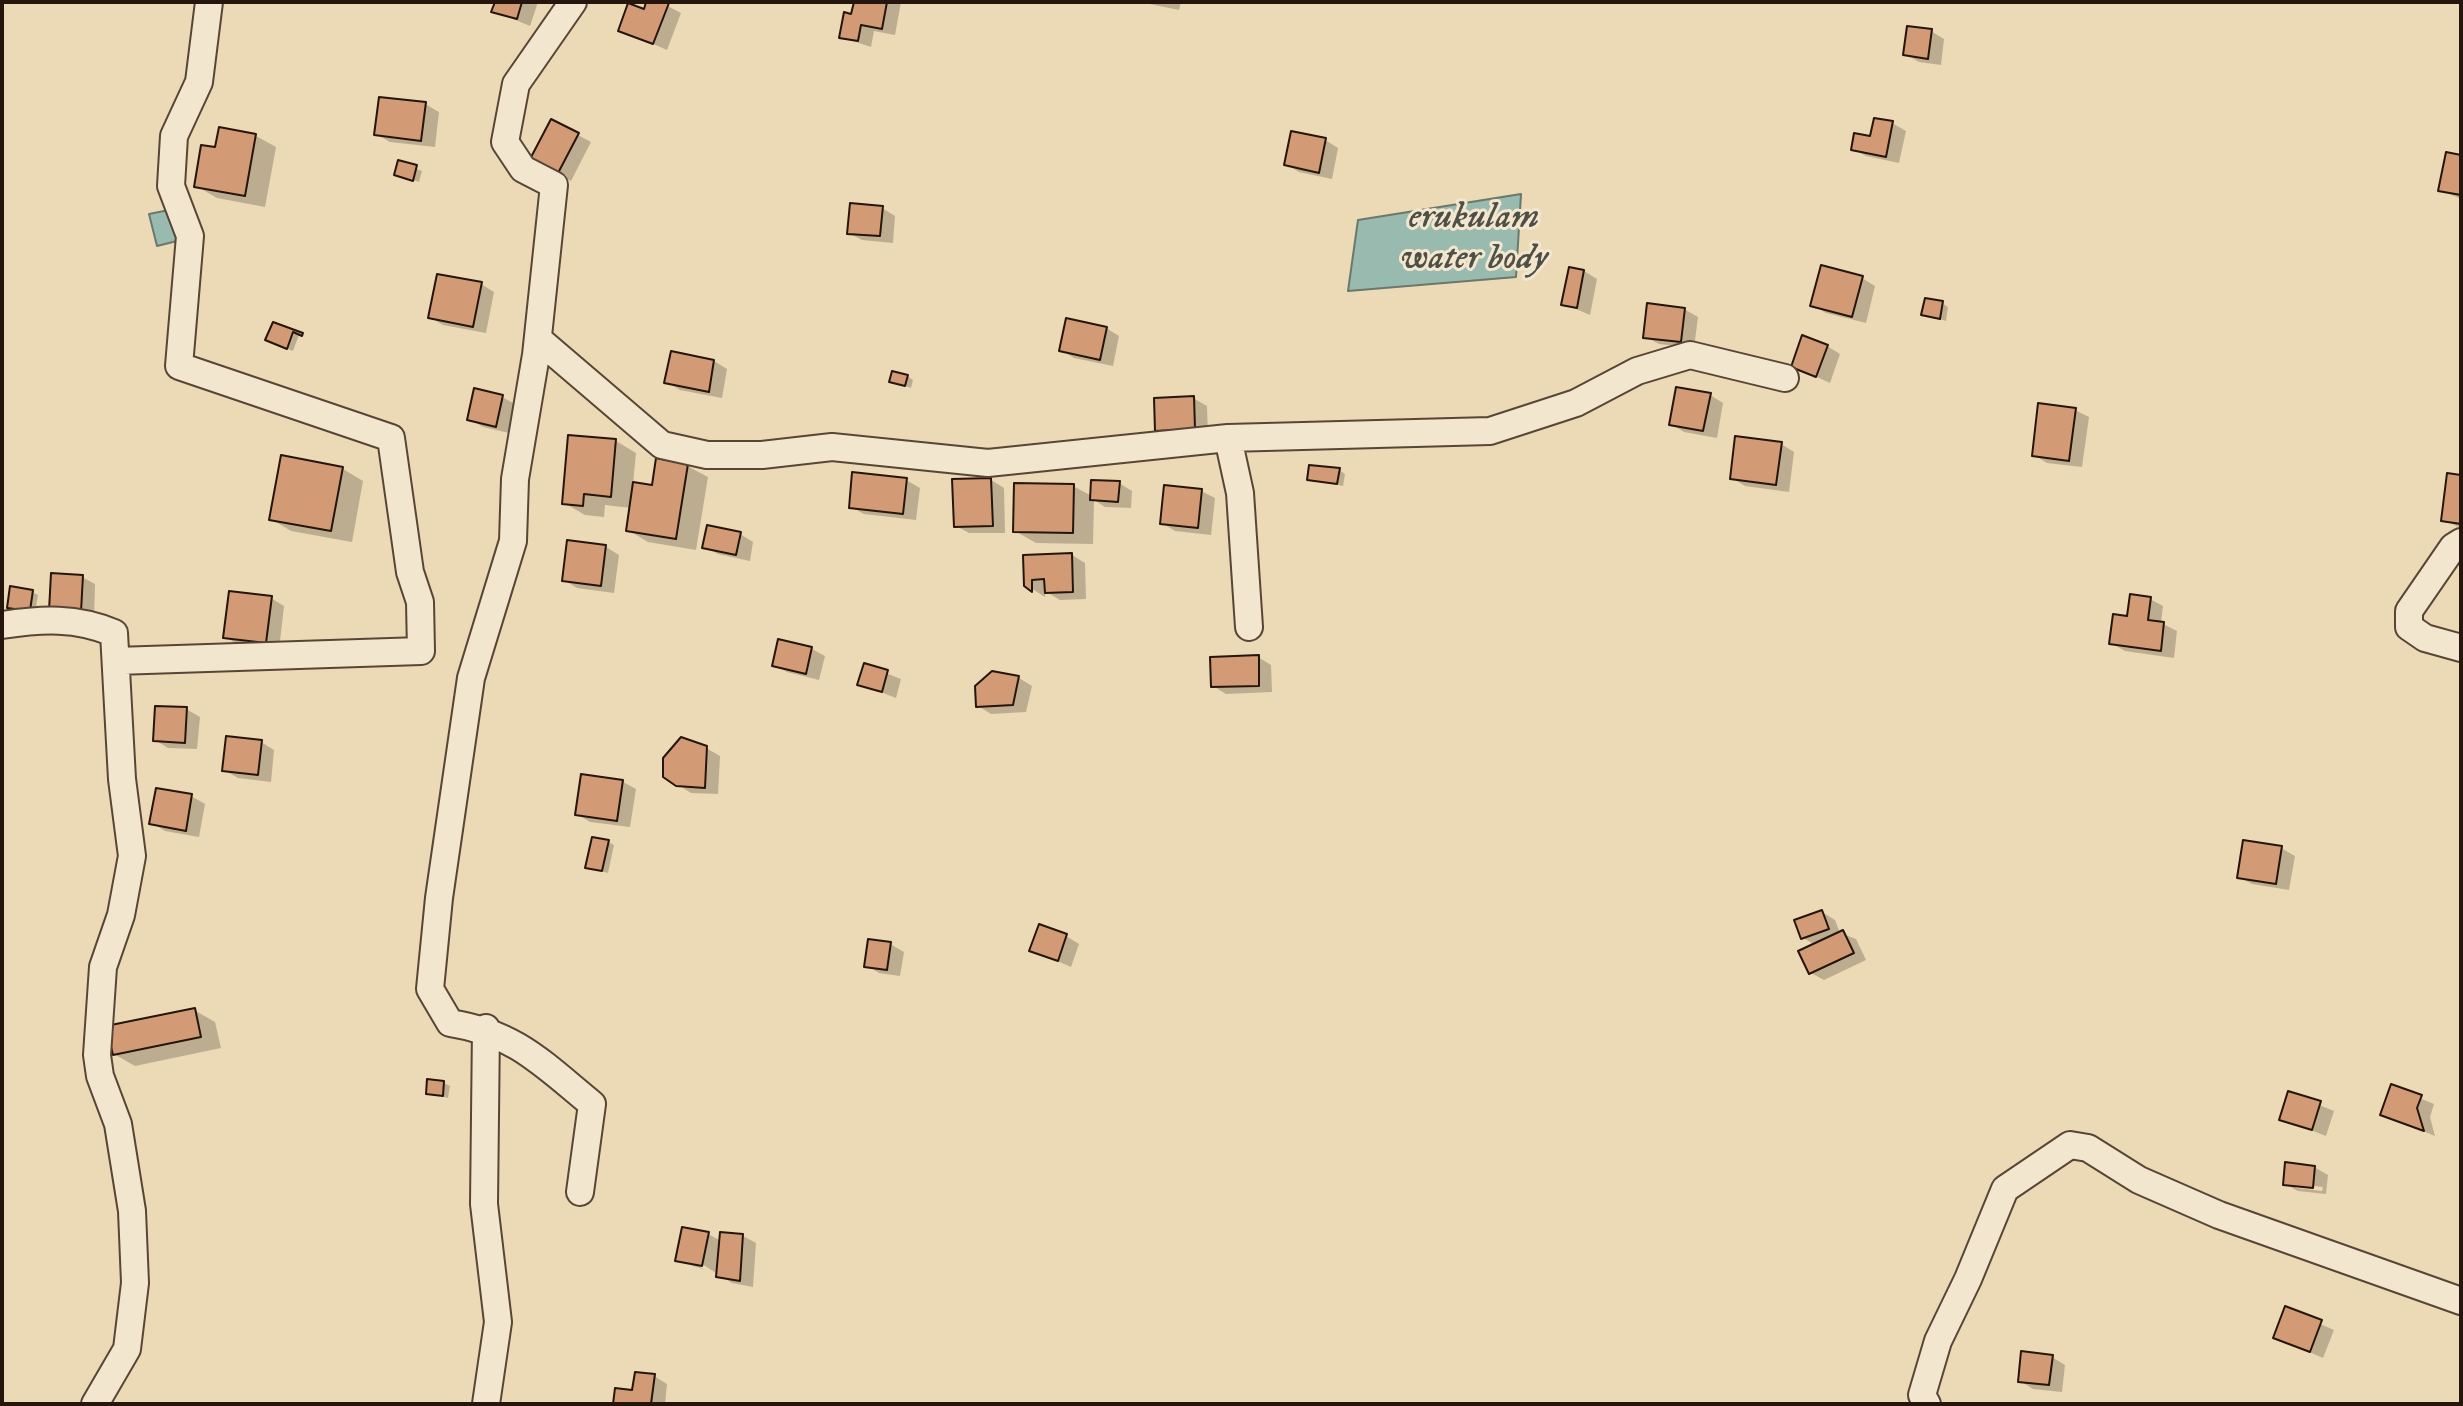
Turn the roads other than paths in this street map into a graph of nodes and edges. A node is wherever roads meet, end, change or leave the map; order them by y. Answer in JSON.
{"nodes":[{"id":1,"x":209,"y":2,"type":"edge"},
{"id":2,"x":573,"y":2,"type":"edge"},
{"id":3,"x":538,"y":339,"type":"junction"},
{"id":4,"x":1785,"y":378,"type":"dead end"},
{"id":5,"x":1228,"y":438,"type":"junction"},
{"id":6,"x":2461,"y":542,"type":"edge"},
{"id":7,"x":2,"y":625,"type":"edge"},
{"id":8,"x":1249,"y":627,"type":"dead end"},
{"id":9,"x":2461,"y":648,"type":"edge"},
{"id":10,"x":116,"y":661,"type":"junction"},
{"id":11,"x":486,"y":1028,"type":"junction"},
{"id":12,"x":580,"y":1192,"type":"dead end"},
{"id":13,"x":2461,"y":1301,"type":"edge"},
{"id":14,"x":95,"y":1404,"type":"edge"},
{"id":15,"x":486,"y":1404,"type":"edge"},
{"id":16,"x":1927,"y":1404,"type":"edge"}],
"edges":[{"from":1,"to":10,"type":"street"},
{"from":2,"to":3,"type":"street"},
{"from":3,"to":5,"type":"street"},
{"from":3,"to":11,"type":"street"},
{"from":4,"to":5,"type":"street"},
{"from":5,"to":8,"type":"street"},
{"from":6,"to":9,"type":"street"},
{"from":7,"to":10,"type":"street"},
{"from":10,"to":14,"type":"street"},
{"from":11,"to":12,"type":"street"},
{"from":11,"to":15,"type":"street"},
{"from":13,"to":16,"type":"street"}]}
